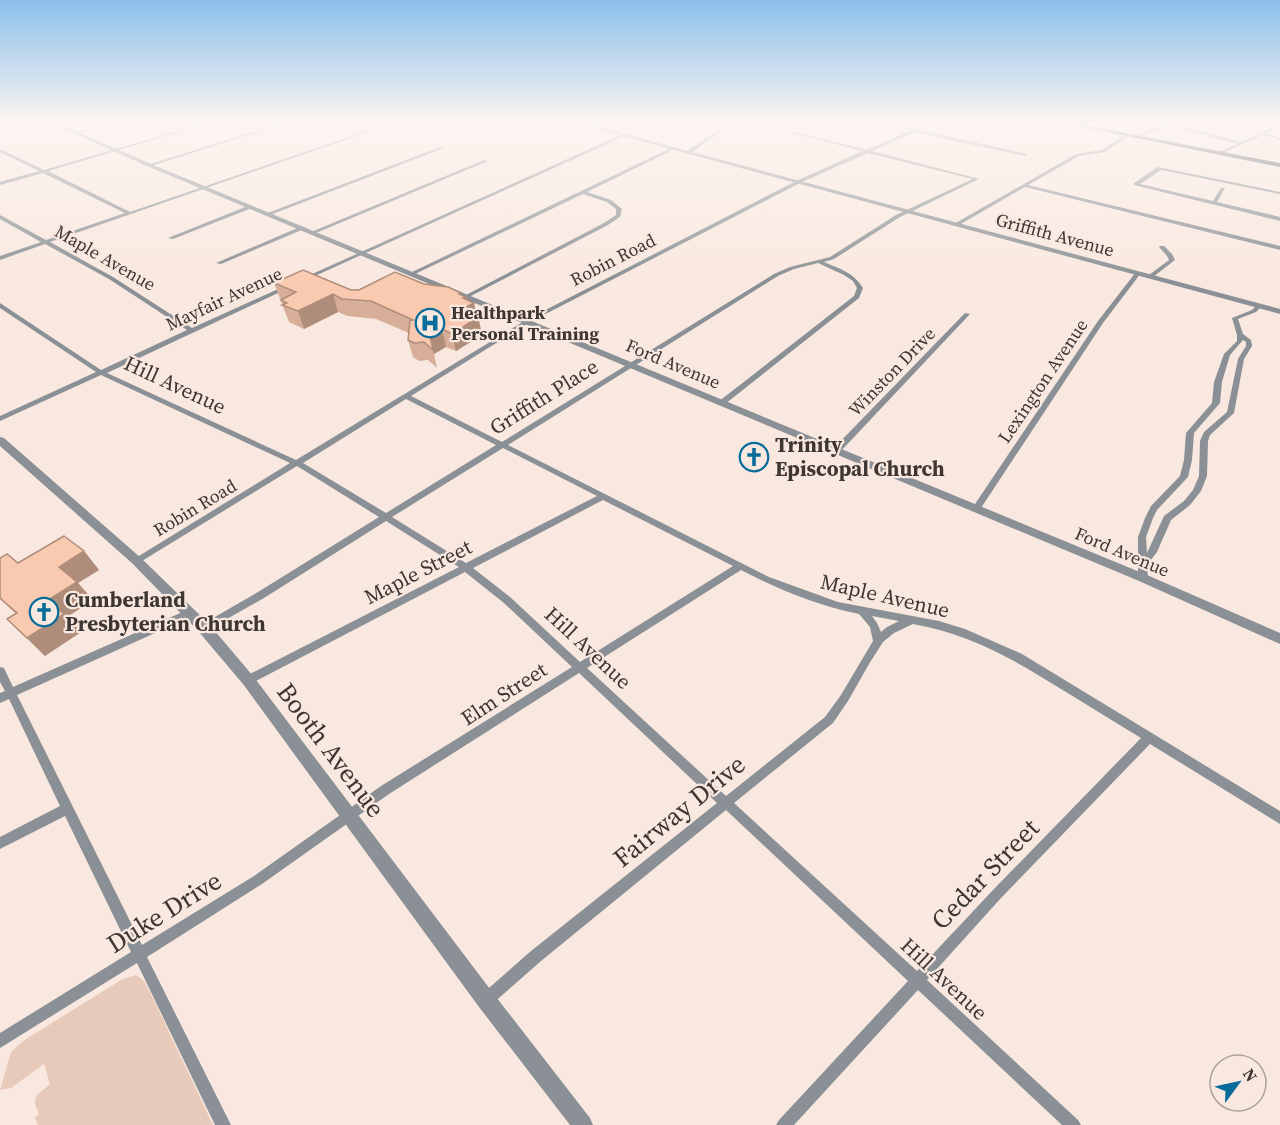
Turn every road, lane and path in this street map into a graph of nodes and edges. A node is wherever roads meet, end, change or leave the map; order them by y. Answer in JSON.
{"nodes":[{"id":1,"x":27,"y":176,"type":"edge"},
{"id":2,"x":51,"y":176,"type":"edge"},
{"id":3,"x":174,"y":176,"type":"edge"},
{"id":4,"x":239,"y":176,"type":"edge"},
{"id":5,"x":370,"y":176,"type":"edge"},
{"id":6,"x":451,"y":176,"type":"edge"},
{"id":7,"x":534,"y":176,"type":"edge"},
{"id":8,"x":618,"y":176,"type":"edge"},
{"id":9,"x":779,"y":176,"type":"edge"},
{"id":10,"x":812,"y":176,"type":"edge"},
{"id":11,"x":967,"y":176,"type":"edge"},
{"id":12,"x":1043,"y":176,"type":"edge"},
{"id":13,"x":1149,"y":176,"type":"edge"},
{"id":14,"x":1196,"y":176,"type":"edge"},
{"id":15,"x":800,"y":181,"type":"junction"},
{"id":16,"x":0,"y":184,"type":"edge"},
{"id":17,"x":1025,"y":186,"type":"junction"},
{"id":18,"x":203,"y":188,"type":"junction"},
{"id":19,"x":1223,"y":189,"type":"dead end"},
{"id":20,"x":584,"y":192,"type":"junction"},
{"id":21,"x":1280,"y":193,"type":"edge"},
{"id":22,"x":1214,"y":203,"type":"junction"},
{"id":23,"x":250,"y":207,"type":"junction"},
{"id":24,"x":909,"y":211,"type":"junction"},
{"id":25,"x":129,"y":213,"type":"junction"},
{"id":26,"x":268,"y":214,"type":"junction"},
{"id":27,"x":0,"y":217,"type":"edge"},
{"id":28,"x":1280,"y":219,"type":"edge"},
{"id":29,"x":957,"y":224,"type":"junction"},
{"id":30,"x":302,"y":228,"type":"junction"},
{"id":31,"x":314,"y":232,"type":"junction"},
{"id":32,"x":171,"y":238,"type":"dead end"},
{"id":33,"x":47,"y":242,"type":"junction"},
{"id":34,"x":1162,"y":247,"type":"dead end"},
{"id":35,"x":1280,"y":248,"type":"edge"},
{"id":36,"x":362,"y":252,"type":"junction"},
{"id":37,"x":0,"y":258,"type":"edge"},
{"id":38,"x":820,"y":262,"type":"junction"},
{"id":39,"x":219,"y":263,"type":"dead end"},
{"id":40,"x":413,"y":273,"type":"junction"},
{"id":41,"x":1138,"y":273,"type":"junction"},
{"id":42,"x":1151,"y":276,"type":"junction"},
{"id":43,"x":467,"y":296,"type":"junction"},
{"id":44,"x":0,"y":305,"type":"edge"},
{"id":45,"x":1259,"y":306,"type":"junction"},
{"id":46,"x":1280,"y":312,"type":"edge"},
{"id":47,"x":967,"y":314,"type":"dead end"},
{"id":48,"x":528,"y":321,"type":"junction"},
{"id":49,"x":191,"y":330,"type":"junction"},
{"id":50,"x":1240,"y":335,"type":"junction"},
{"id":51,"x":631,"y":364,"type":"junction"},
{"id":52,"x":100,"y":372,"type":"junction"},
{"id":53,"x":406,"y":396,"type":"junction"},
{"id":54,"x":722,"y":402,"type":"junction"},
{"id":55,"x":0,"y":419,"type":"edge"},
{"id":56,"x":0,"y":440,"type":"edge"},
{"id":57,"x":503,"y":444,"type":"junction"},
{"id":58,"x":837,"y":450,"type":"junction"},
{"id":59,"x":297,"y":463,"type":"junction"},
{"id":60,"x":603,"y":496,"type":"junction"},
{"id":61,"x":976,"y":509,"type":"junction"},
{"id":62,"x":385,"y":517,"type":"junction"},
{"id":63,"x":137,"y":561,"type":"junction"},
{"id":64,"x":1144,"y":563,"type":"junction"},
{"id":65,"x":740,"y":566,"type":"junction"},
{"id":66,"x":467,"y":567,"type":"junction"},
{"id":67,"x":1143,"y":578,"type":"junction"},
{"id":68,"x":862,"y":611,"type":"junction"},
{"id":69,"x":190,"y":613,"type":"junction"},
{"id":70,"x":914,"y":620,"type":"junction"},
{"id":71,"x":204,"y":628,"type":"junction"},
{"id":72,"x":1280,"y":639,"type":"edge"},
{"id":73,"x":878,"y":641,"type":"junction"},
{"id":74,"x":580,"y":668,"type":"junction"},
{"id":75,"x":0,"y":671,"type":"edge"},
{"id":76,"x":248,"y":680,"type":"junction"},
{"id":77,"x":5,"y":696,"type":"edge"},
{"id":78,"x":1149,"y":737,"type":"junction"},
{"id":79,"x":726,"y":802,"type":"junction"},
{"id":80,"x":68,"y":808,"type":"junction"},
{"id":81,"x":349,"y":816,"type":"junction"},
{"id":82,"x":1280,"y":818,"type":"edge"},
{"id":83,"x":0,"y":843,"type":"edge"},
{"id":84,"x":141,"y":955,"type":"junction"},
{"id":85,"x":916,"y":980,"type":"junction"},
{"id":86,"x":486,"y":1000,"type":"junction"},
{"id":87,"x":0,"y":1041,"type":"edge"},
{"id":88,"x":223,"y":1125,"type":"edge"},
{"id":89,"x":583,"y":1125,"type":"edge"},
{"id":90,"x":784,"y":1125,"type":"edge"},
{"id":91,"x":1073,"y":1125,"type":"edge"}],
"edges":[{"from":1,"to":16,"type":"street"},
{"from":2,"to":25,"type":"street"},
{"from":3,"to":18,"type":"street","name":"Ford Avenue"},
{"from":4,"to":18,"type":"street"},
{"from":5,"to":26,"type":"street"},
{"from":6,"to":31,"type":"street"},
{"from":7,"to":36,"type":"street","name":"Mayfair Avenue"},
{"from":8,"to":20,"type":"street"},
{"from":9,"to":15,"type":"street","name":"Griffith Avenue"},
{"from":10,"to":15,"type":"street","name":"Robin Road"},
{"from":11,"to":24,"type":"street","name":"Griffith Place"},
{"from":12,"to":17,"type":"street"},
{"from":13,"to":22,"type":"street"},
{"from":14,"to":21,"type":"street"},
{"from":15,"to":24,"type":"street","name":"Griffith Avenue"},
{"from":15,"to":48,"type":"street","name":"Robin Road"},
{"from":17,"to":29,"type":"street"},
{"from":17,"to":35,"type":"street"},
{"from":18,"to":23,"type":"street","name":"Ford Avenue"},
{"from":18,"to":25,"type":"street"},
{"from":19,"to":22,"type":"street"},
{"from":20,"to":40,"type":"street"},
{"from":20,"to":43,"type":"street"},
{"from":22,"to":28,"type":"street"},
{"from":23,"to":26,"type":"street","name":"Ford Avenue"},
{"from":23,"to":32,"type":"street"},
{"from":24,"to":29,"type":"street","name":"Griffith Avenue"},
{"from":24,"to":38,"type":"street","name":"Griffith Place"},
{"from":25,"to":33,"type":"street"},
{"from":26,"to":30,"type":"street","name":"Ford Avenue"},
{"from":27,"to":33,"type":"street","name":"Maple Avenue"},
{"from":29,"to":41,"type":"street","name":"Griffith Avenue"},
{"from":30,"to":31,"type":"street","name":"Ford Avenue"},
{"from":30,"to":39,"type":"street"},
{"from":31,"to":36,"type":"street","name":"Ford Avenue"},
{"from":33,"to":37,"type":"street"},
{"from":33,"to":49,"type":"street","name":"Maple Avenue"},
{"from":34,"to":42,"type":"street"},
{"from":36,"to":40,"type":"street","name":"Ford Avenue"},
{"from":36,"to":49,"type":"street","name":"Mayfair Avenue"},
{"from":38,"to":51,"type":"street","name":"Griffith Place"},
{"from":38,"to":54,"type":"street"},
{"from":40,"to":43,"type":"street","name":"Ford Avenue"},
{"from":41,"to":42,"type":"street","name":"Griffith Avenue"},
{"from":41,"to":61,"type":"street","name":"Lexington Avenue"},
{"from":42,"to":45,"type":"street","name":"Griffith Avenue"},
{"from":43,"to":48,"type":"street","name":"Ford Avenue"},
{"from":44,"to":52,"type":"street","name":"Hill Avenue"},
{"from":45,"to":46,"type":"street","name":"Griffith Avenue"},
{"from":45,"to":50,"type":"street"},
{"from":47,"to":58,"type":"street","name":"Winston Drive"},
{"from":48,"to":51,"type":"street","name":"Ford Avenue"},
{"from":48,"to":53,"type":"street","name":"Robin Road"},
{"from":49,"to":52,"type":"street","name":"Mayfair Avenue"},
{"from":50,"to":64,"type":"street"},
{"from":50,"to":64,"type":"street"},
{"from":51,"to":54,"type":"street","name":"Ford Avenue"},
{"from":51,"to":57,"type":"street","name":"Griffith Place"},
{"from":52,"to":55,"type":"street","name":"Mayfair Avenue"},
{"from":52,"to":59,"type":"street","name":"Hill Avenue"},
{"from":53,"to":57,"type":"street","name":"Maple Avenue"},
{"from":53,"to":59,"type":"street","name":"Robin Road"},
{"from":54,"to":58,"type":"street","name":"Ford Avenue"},
{"from":56,"to":63,"type":"street","name":"Booth Avenue"},
{"from":57,"to":60,"type":"street","name":"Maple Avenue"},
{"from":57,"to":62,"type":"street","name":"Griffith Place"},
{"from":58,"to":61,"type":"street","name":"Ford Avenue"},
{"from":59,"to":62,"type":"street","name":"Hill Avenue"},
{"from":59,"to":63,"type":"street","name":"Robin Road"},
{"from":60,"to":65,"type":"street","name":"Maple Avenue"},
{"from":60,"to":66,"type":"street","name":"Maple Street"},
{"from":61,"to":67,"type":"street","name":"Ford Avenue"},
{"from":62,"to":66,"type":"street","name":"Hill Avenue"},
{"from":62,"to":71,"type":"street","name":"Griffith Place"},
{"from":63,"to":69,"type":"street","name":"Booth Avenue"},
{"from":64,"to":67,"type":"street"},
{"from":65,"to":68,"type":"street","name":"Maple Avenue"},
{"from":65,"to":74,"type":"street","name":"Elm Street"},
{"from":66,"to":74,"type":"street","name":"Hill Avenue"},
{"from":66,"to":76,"type":"street","name":"Maple Street"},
{"from":67,"to":72,"type":"street","name":"Ford Avenue"},
{"from":68,"to":70,"type":"street","name":"Maple Avenue"},
{"from":68,"to":73,"type":"street"},
{"from":69,"to":71,"type":"street","name":"Booth Avenue"},
{"from":69,"to":77,"type":"street"},
{"from":70,"to":73,"type":"street","name":"Fairway Drive"},
{"from":70,"to":78,"type":"street","name":"Maple Avenue"},
{"from":71,"to":76,"type":"street","name":"Booth Avenue"},
{"from":73,"to":79,"type":"street","name":"Fairway Drive"},
{"from":74,"to":79,"type":"street","name":"Hill Avenue"},
{"from":74,"to":81,"type":"street","name":"Elm Street"},
{"from":75,"to":77,"type":"street"},
{"from":76,"to":81,"type":"street","name":"Booth Avenue"},
{"from":77,"to":80,"type":"street"},
{"from":78,"to":82,"type":"street","name":"Maple Avenue"},
{"from":78,"to":85,"type":"street","name":"Cedar Street"},
{"from":79,"to":85,"type":"street","name":"Hill Avenue"},
{"from":79,"to":86,"type":"street","name":"Fairway Drive"},
{"from":80,"to":83,"type":"street"},
{"from":80,"to":84,"type":"street"},
{"from":81,"to":84,"type":"street","name":"Duke Drive"},
{"from":81,"to":86,"type":"street","name":"Booth Avenue"},
{"from":84,"to":87,"type":"street","name":"Duke Drive"},
{"from":84,"to":88,"type":"street"},
{"from":85,"to":90,"type":"street","name":"Cedar Street"},
{"from":85,"to":91,"type":"street","name":"Hill Avenue"},
{"from":86,"to":89,"type":"street","name":"Booth Avenue"}]}
